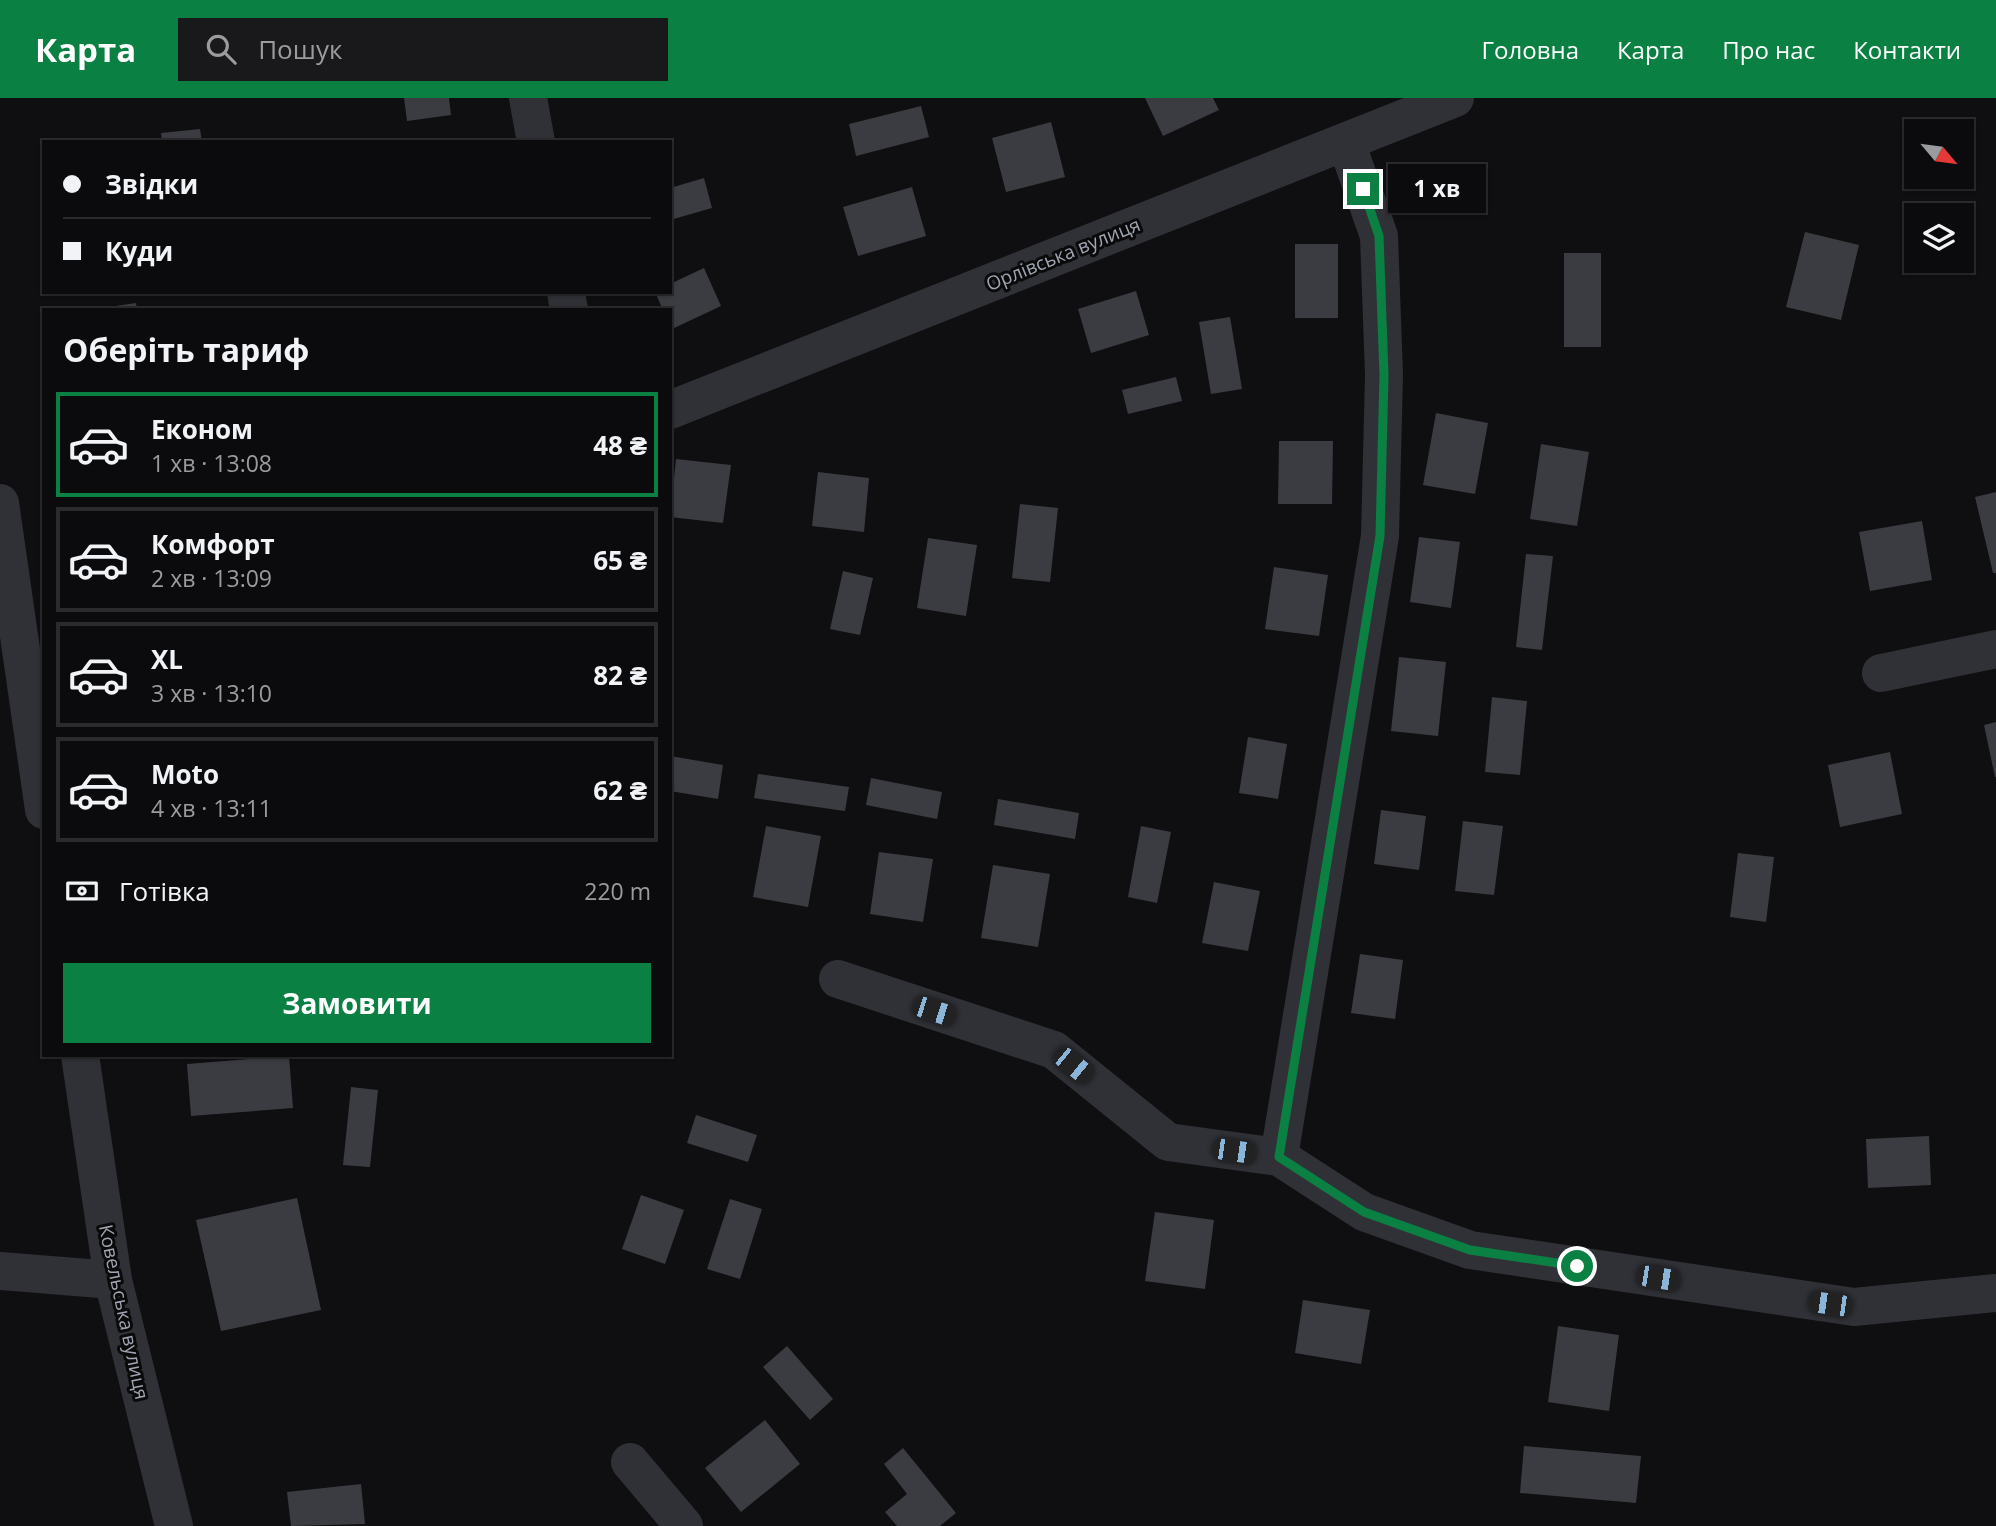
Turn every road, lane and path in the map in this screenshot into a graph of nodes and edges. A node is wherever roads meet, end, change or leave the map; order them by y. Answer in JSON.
{"nodes":[{"id":1,"x":528,"y":98,"type":"edge"},
{"id":2,"x":1455,"y":98,"type":"edge"},
{"id":3,"x":536,"y":140,"type":"edge"},
{"id":4,"x":1346,"y":142,"type":"junction"},
{"id":5,"x":672,"y":409,"type":"edge"},
{"id":6,"x":0,"y":503,"type":"edge"},
{"id":7,"x":31,"y":638,"type":"edge"},
{"id":8,"x":1996,"y":649,"type":"edge"},
{"id":9,"x":1881,"y":673,"type":"dead end"},
{"id":10,"x":42,"y":784,"type":"edge"},
{"id":11,"x":838,"y":979,"type":"dead end"},
{"id":12,"x":80,"y":1057,"type":"edge"},
{"id":13,"x":1279,"y":1157,"type":"junction"},
{"id":14,"x":0,"y":1271,"type":"edge"},
{"id":15,"x":113,"y":1280,"type":"junction"},
{"id":16,"x":1996,"y":1293,"type":"edge"},
{"id":17,"x":630,"y":1462,"type":"dead end"},
{"id":18,"x":174,"y":1526,"type":"edge"},
{"id":19,"x":684,"y":1526,"type":"edge"}],
"edges":[{"from":1,"to":3,"type":"street"},
{"from":2,"to":4,"type":"street","name":"Орлівська вулиця"},
{"from":4,"to":5,"type":"street","name":"Орлівська вулиця"},
{"from":4,"to":13,"type":"street"},
{"from":6,"to":7,"type":"street"},
{"from":7,"to":10,"type":"street"},
{"from":8,"to":9,"type":"street"},
{"from":11,"to":13,"type":"street"},
{"from":12,"to":15,"type":"street","name":"Ковельська вулиця"},
{"from":13,"to":16,"type":"street"},
{"from":14,"to":15,"type":"street"},
{"from":15,"to":18,"type":"street","name":"Ковельська вулиця"},
{"from":17,"to":19,"type":"street"}]}
